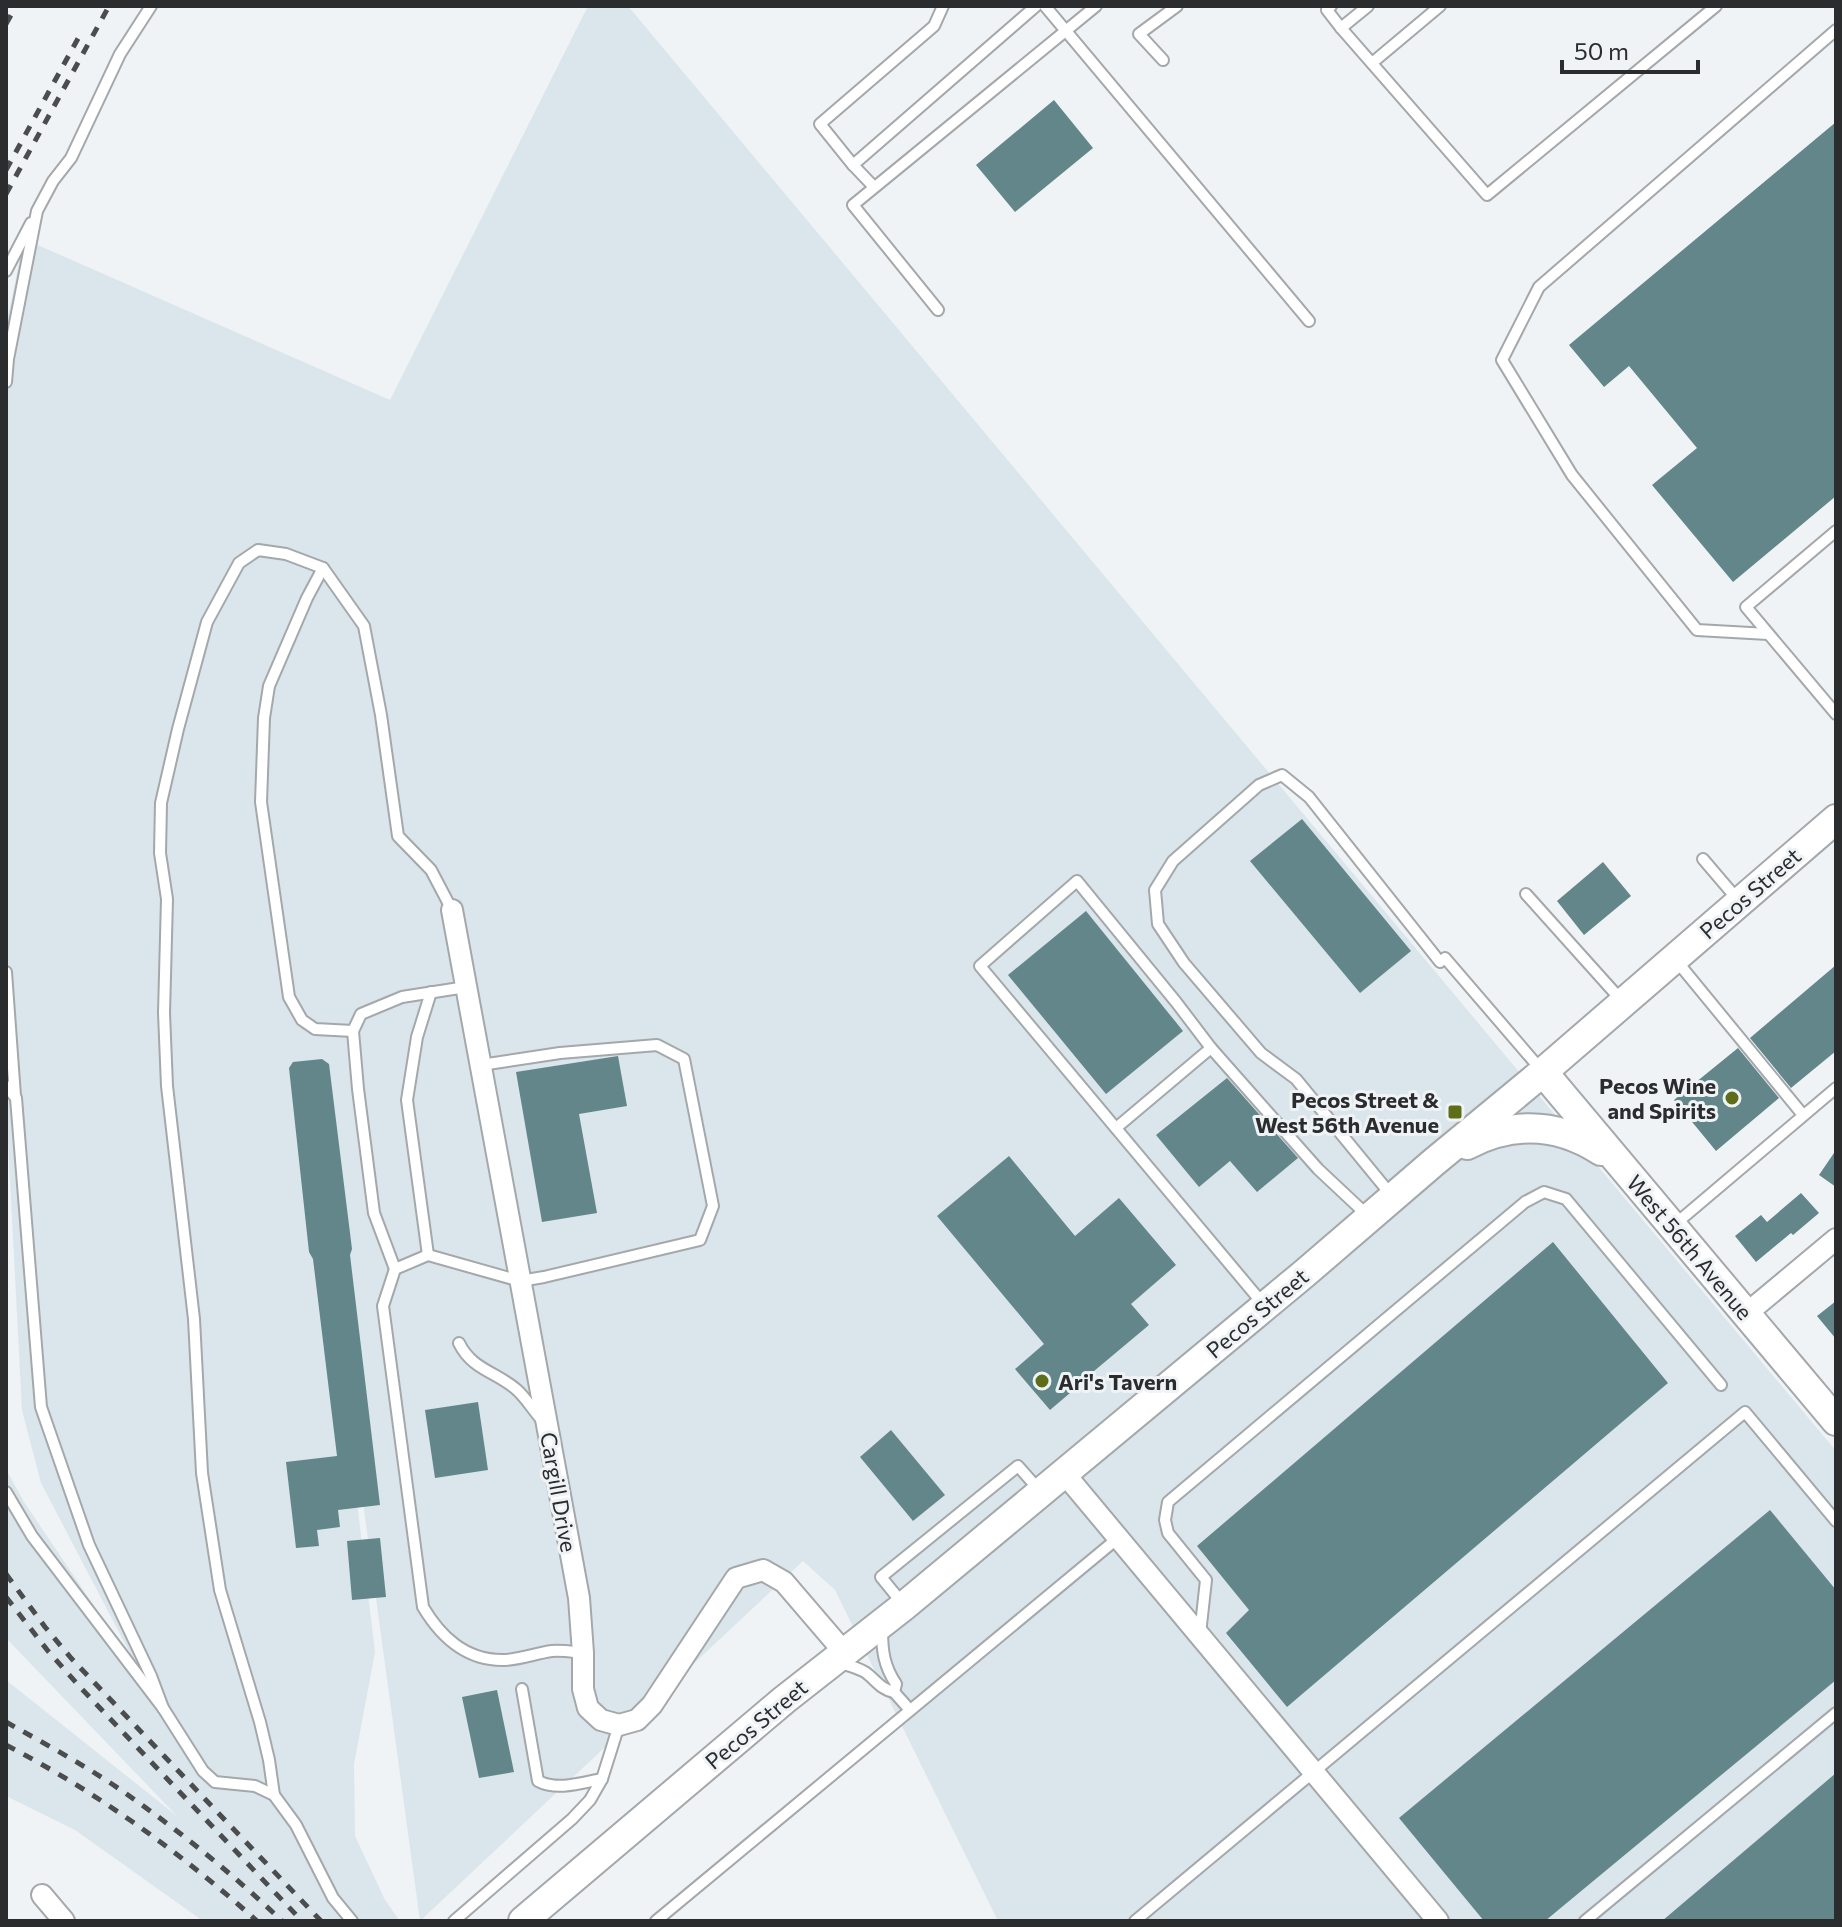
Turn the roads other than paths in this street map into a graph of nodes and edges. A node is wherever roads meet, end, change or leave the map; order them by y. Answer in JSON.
{"nodes":[{"id":1,"x":151,"y":6,"type":"edge"},
{"id":2,"x":943,"y":6,"type":"edge"},
{"id":3,"x":1036,"y":6,"type":"edge"},
{"id":4,"x":1045,"y":6,"type":"edge"},
{"id":5,"x":1096,"y":6,"type":"edge"},
{"id":6,"x":1177,"y":6,"type":"edge"},
{"id":7,"x":1331,"y":6,"type":"edge"},
{"id":8,"x":1368,"y":6,"type":"edge"},
{"id":9,"x":1440,"y":6,"type":"edge"},
{"id":10,"x":1716,"y":6,"type":"edge"},
{"id":11,"x":1341,"y":28,"type":"junction"},
{"id":12,"x":1836,"y":30,"type":"edge"},
{"id":13,"x":1066,"y":31,"type":"junction"},
{"id":14,"x":1163,"y":60,"type":"dead end"},
{"id":15,"x":1372,"y":63,"type":"junction"},
{"id":16,"x":853,"y":165,"type":"junction"},
{"id":17,"x":874,"y":187,"type":"junction"},
{"id":18,"x":37,"y":211,"type":"junction"},
{"id":19,"x":6,"y":271,"type":"edge"},
{"id":20,"x":938,"y":310,"type":"dead end"},
{"id":21,"x":1309,"y":321,"type":"dead end"},
{"id":22,"x":6,"y":382,"type":"edge"},
{"id":23,"x":1836,"y":531,"type":"edge"},
{"id":24,"x":323,"y":568,"type":"junction"},
{"id":25,"x":1768,"y":634,"type":"junction"},
{"id":26,"x":1836,"y":714,"type":"edge"},
{"id":27,"x":1836,"y":819,"type":"edge"},
{"id":28,"x":1703,"y":859,"type":"dead end"},
{"id":29,"x":1526,"y":894,"type":"dead end"},
{"id":30,"x":1740,"y":902,"type":"junction"},
{"id":31,"x":452,"y":910,"type":"joint"},
{"id":32,"x":1675,"y":959,"type":"junction"},
{"id":33,"x":6,"y":976,"type":"edge"},
{"id":34,"x":466,"y":987,"type":"junction"},
{"id":35,"x":431,"y":992,"type":"junction"},
{"id":36,"x":1624,"y":1003,"type":"junction"},
{"id":37,"x":353,"y":1031,"type":"junction"},
{"id":38,"x":1211,"y":1048,"type":"junction"},
{"id":39,"x":481,"y":1065,"type":"junction"},
{"id":40,"x":1543,"y":1072,"type":"junction"},
{"id":41,"x":6,"y":1086,"type":"edge"},
{"id":42,"x":1836,"y":1088,"type":"edge"},
{"id":43,"x":16,"y":1098,"type":"junction"},
{"id":44,"x":1803,"y":1115,"type":"junction"},
{"id":45,"x":1116,"y":1128,"type":"junction"},
{"id":46,"x":1618,"y":1161,"type":"junction"},
{"id":47,"x":1434,"y":1162,"type":"junction"},
{"id":48,"x":1393,"y":1198,"type":"junction"},
{"id":49,"x":1370,"y":1218,"type":"junction"},
{"id":50,"x":1673,"y":1226,"type":"junction"},
{"id":51,"x":1836,"y":1239,"type":"edge"},
{"id":52,"x":428,"y":1255,"type":"junction"},
{"id":53,"x":395,"y":1269,"type":"junction"},
{"id":54,"x":520,"y":1281,"type":"junction"},
{"id":55,"x":1265,"y":1307,"type":"junction"},
{"id":56,"x":1746,"y":1314,"type":"junction"},
{"id":57,"x":459,"y":1343,"type":"dead end"},
{"id":58,"x":1721,"y":1385,"type":"dead end"},
{"id":59,"x":1836,"y":1421,"type":"edge"},
{"id":60,"x":547,"y":1427,"type":"junction"},
{"id":61,"x":1064,"y":1473,"type":"junction"},
{"id":62,"x":6,"y":1492,"type":"edge"},
{"id":63,"x":1836,"y":1521,"type":"edge"},
{"id":64,"x":1118,"y":1538,"type":"junction"},
{"id":65,"x":893,"y":1614,"type":"junction"},
{"id":66,"x":1200,"y":1636,"type":"junction"},
{"id":67,"x":583,"y":1653,"type":"junction"},
{"id":68,"x":838,"y":1657,"type":"junction"},
{"id":69,"x":522,"y":1689,"type":"dead end"},
{"id":70,"x":894,"y":1692,"type":"junction"},
{"id":71,"x":163,"y":1708,"type":"junction"},
{"id":72,"x":910,"y":1710,"type":"junction"},
{"id":73,"x":1836,"y":1713,"type":"edge"},
{"id":74,"x":619,"y":1725,"type":"junction"},
{"id":75,"x":1314,"y":1772,"type":"junction"},
{"id":76,"x":602,"y":1779,"type":"junction"},
{"id":77,"x":274,"y":1795,"type":"junction"},
{"id":78,"x":42,"y":1895,"type":"dead end"},
{"id":79,"x":64,"y":1921,"type":"edge"},
{"id":80,"x":352,"y":1921,"type":"edge"},
{"id":81,"x":454,"y":1921,"type":"edge"},
{"id":82,"x":523,"y":1921,"type":"edge"},
{"id":83,"x":656,"y":1921,"type":"edge"},
{"id":84,"x":1135,"y":1921,"type":"edge"},
{"id":85,"x":1438,"y":1921,"type":"edge"},
{"id":86,"x":1585,"y":1921,"type":"edge"}],
"edges":[{"from":1,"to":18,"type":"lane"},
{"from":2,"to":16,"type":"lane"},
{"from":3,"to":16,"type":"lane"},
{"from":4,"to":13,"type":"lane"},
{"from":5,"to":13,"type":"lane"},
{"from":6,"to":14,"type":"lane"},
{"from":7,"to":11,"type":"lane"},
{"from":8,"to":11,"type":"lane"},
{"from":9,"to":15,"type":"lane"},
{"from":10,"to":15,"type":"lane"},
{"from":11,"to":15,"type":"lane"},
{"from":12,"to":25,"type":"lane"},
{"from":13,"to":17,"type":"lane"},
{"from":13,"to":21,"type":"lane"},
{"from":16,"to":17,"type":"lane"},
{"from":17,"to":20,"type":"lane"},
{"from":18,"to":19,"type":"lane"},
{"from":18,"to":22,"type":"lane"},
{"from":23,"to":25,"type":"lane"},
{"from":24,"to":31,"type":"lane"},
{"from":24,"to":37,"type":"lane"},
{"from":24,"to":77,"type":"lane"},
{"from":25,"to":26,"type":"lane"},
{"from":27,"to":30,"type":"main road","name":"Pecos Street"},
{"from":28,"to":30,"type":"lane"},
{"from":29,"to":36,"type":"lane"},
{"from":30,"to":32,"type":"main road","name":"Pecos Street"},
{"from":31,"to":34,"type":"street","name":"Cargill Drive"},
{"from":32,"to":36,"type":"main road","name":"Pecos Street"},
{"from":32,"to":44,"type":"lane"},
{"from":33,"to":43,"type":"lane"},
{"from":34,"to":35,"type":"lane"},
{"from":34,"to":39,"type":"street","name":"Cargill Drive"},
{"from":35,"to":37,"type":"lane"},
{"from":35,"to":52,"type":"lane"},
{"from":36,"to":40,"type":"main road","name":"Pecos Street"},
{"from":37,"to":53,"type":"lane"},
{"from":38,"to":45,"type":"lane"},
{"from":38,"to":45,"type":"lane"},
{"from":38,"to":49,"type":"lane"},
{"from":39,"to":54,"type":"street","name":"Cargill Drive"},
{"from":39,"to":54,"type":"lane"},
{"from":40,"to":46,"type":"main road","name":"West 56th Avenue"},
{"from":40,"to":47,"type":"main road","name":"Pecos Street"},
{"from":40,"to":48,"type":"lane"},
{"from":41,"to":43,"type":"lane"},
{"from":42,"to":44,"type":"lane"},
{"from":43,"to":71,"type":"lane"},
{"from":44,"to":50,"type":"lane"},
{"from":45,"to":55,"type":"lane"},
{"from":46,"to":47,"type":"main road"},
{"from":46,"to":50,"type":"main road","name":"West 56th Avenue"},
{"from":47,"to":48,"type":"main road","name":"Pecos Street"},
{"from":48,"to":49,"type":"main road","name":"Pecos Street"},
{"from":49,"to":55,"type":"main road","name":"Pecos Street"},
{"from":50,"to":56,"type":"main road","name":"West 56th Avenue"},
{"from":51,"to":56,"type":"street"},
{"from":52,"to":53,"type":"lane"},
{"from":52,"to":54,"type":"lane"},
{"from":53,"to":67,"type":"lane"},
{"from":54,"to":60,"type":"street","name":"Cargill Drive"},
{"from":55,"to":61,"type":"main road","name":"Pecos Street"},
{"from":56,"to":59,"type":"main road","name":"West 56th Avenue"},
{"from":57,"to":60,"type":"lane"},
{"from":58,"to":66,"type":"lane"},
{"from":60,"to":67,"type":"street","name":"Cargill Drive"},
{"from":61,"to":64,"type":"street"},
{"from":61,"to":65,"type":"main road","name":"Pecos Street"},
{"from":62,"to":71,"type":"lane"},
{"from":63,"to":75,"type":"lane"},
{"from":64,"to":66,"type":"street"},
{"from":64,"to":72,"type":"lane"},
{"from":65,"to":68,"type":"main road","name":"Pecos Street"},
{"from":65,"to":70,"type":"lane"},
{"from":66,"to":75,"type":"street"},
{"from":67,"to":74,"type":"street","name":"Cargill Drive"},
{"from":68,"to":70,"type":"lane"},
{"from":68,"to":74,"type":"street"},
{"from":68,"to":82,"type":"main road","name":"Pecos Street"},
{"from":69,"to":76,"type":"lane"},
{"from":70,"to":72,"type":"lane"},
{"from":71,"to":77,"type":"lane"},
{"from":72,"to":83,"type":"lane"},
{"from":73,"to":86,"type":"lane"},
{"from":74,"to":76,"type":"lane"},
{"from":75,"to":84,"type":"lane"},
{"from":75,"to":85,"type":"street"},
{"from":76,"to":81,"type":"lane"},
{"from":77,"to":80,"type":"lane"},
{"from":78,"to":79,"type":"street"}]}
